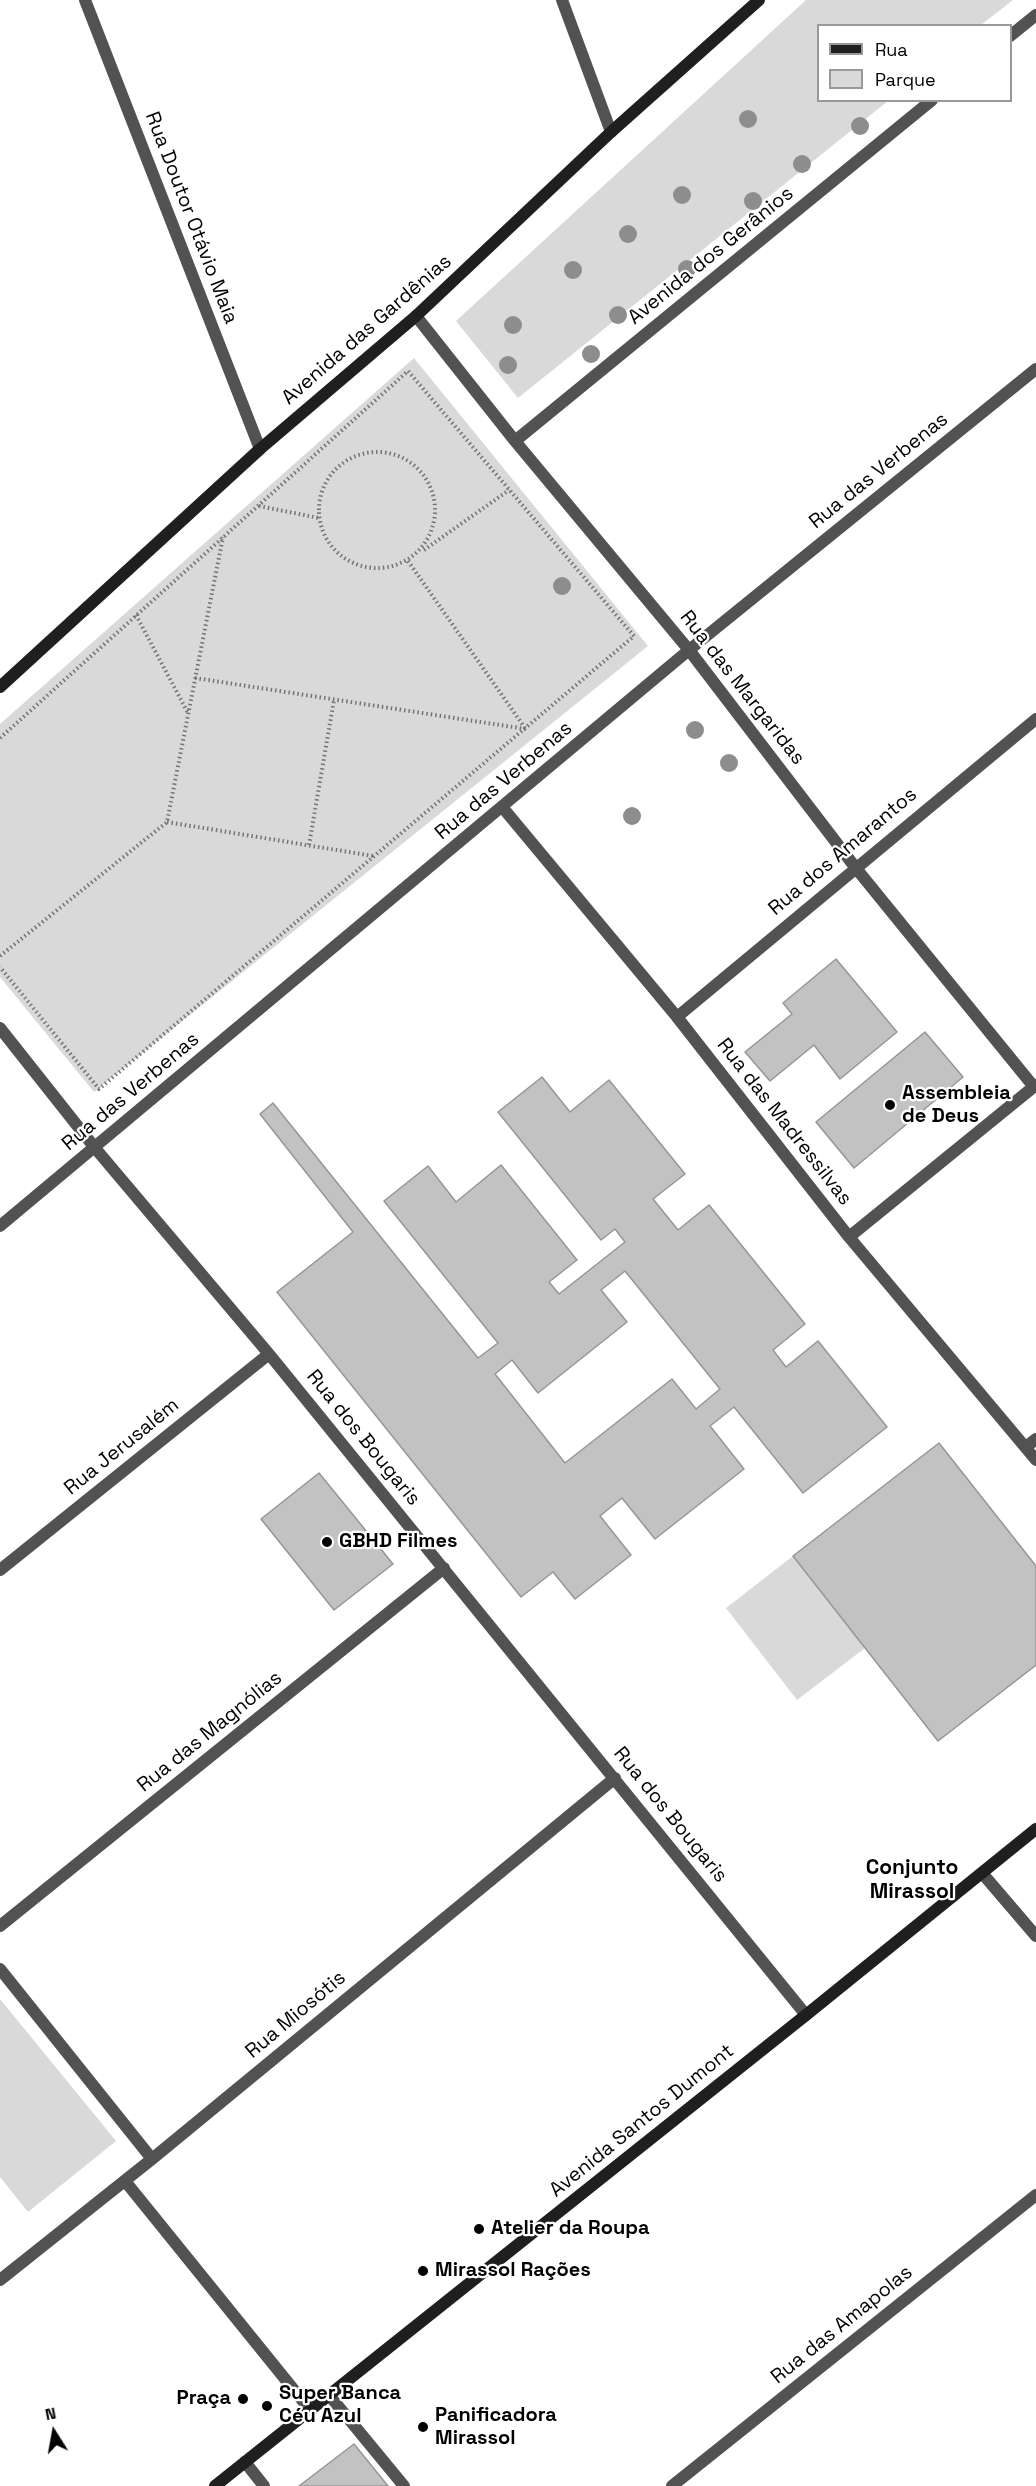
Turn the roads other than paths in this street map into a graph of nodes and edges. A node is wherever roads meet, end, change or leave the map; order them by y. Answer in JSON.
{"nodes":[{"id":1,"x":85,"y":0,"type":"edge"},
{"id":2,"x":561,"y":0,"type":"edge"},
{"id":3,"x":759,"y":0,"type":"edge"},
{"id":4,"x":1036,"y":15,"type":"edge"},
{"id":5,"x":1012,"y":35,"type":"edge"},
{"id":6,"x":930,"y":102,"type":"edge"},
{"id":7,"x":610,"y":132,"type":"junction"},
{"id":8,"x":416,"y":316,"type":"junction"},
{"id":9,"x":1036,"y":369,"type":"edge"},
{"id":10,"x":515,"y":441,"type":"junction"},
{"id":11,"x":260,"y":449,"type":"junction"},
{"id":12,"x":689,"y":650,"type":"junction"},
{"id":13,"x":0,"y":687,"type":"edge"},
{"id":14,"x":1036,"y":719,"type":"edge"},
{"id":15,"x":502,"y":808,"type":"junction"},
{"id":16,"x":855,"y":867,"type":"junction"},
{"id":17,"x":677,"y":1017,"type":"junction"},
{"id":18,"x":0,"y":1028,"type":"edge"},
{"id":19,"x":1035,"y":1086,"type":"edge"},
{"id":20,"x":95,"y":1148,"type":"junction"},
{"id":21,"x":0,"y":1226,"type":"edge"},
{"id":22,"x":849,"y":1237,"type":"junction"},
{"id":23,"x":269,"y":1354,"type":"junction"},
{"id":24,"x":1031,"y":1443,"type":"edge"},
{"id":25,"x":1036,"y":1460,"type":"edge"},
{"id":26,"x":444,"y":1568,"type":"junction"},
{"id":27,"x":0,"y":1570,"type":"edge"},
{"id":28,"x":615,"y":1778,"type":"junction"},
{"id":29,"x":1036,"y":1828,"type":"edge"},
{"id":30,"x":982,"y":1873,"type":"junction"},
{"id":31,"x":0,"y":1926,"type":"edge"},
{"id":32,"x":1036,"y":1936,"type":"edge"},
{"id":33,"x":0,"y":1969,"type":"edge"},
{"id":34,"x":806,"y":2015,"type":"junction"},
{"id":35,"x":152,"y":2159,"type":"junction"},
{"id":36,"x":124,"y":2181,"type":"junction"},
{"id":37,"x":1036,"y":2195,"type":"edge"},
{"id":38,"x":0,"y":2280,"type":"edge"},
{"id":39,"x":329,"y":2395,"type":"junction"},
{"id":40,"x":310,"y":2411,"type":"junction"},
{"id":41,"x":245,"y":2462,"type":"junction"},
{"id":42,"x":215,"y":2486,"type":"edge"},
{"id":43,"x":264,"y":2486,"type":"edge"},
{"id":44,"x":404,"y":2486,"type":"edge"},
{"id":45,"x":672,"y":2486,"type":"edge"}],
"edges":[{"from":1,"to":11,"type":"street","name":"Rua Doutor Otávio Maia"},
{"from":2,"to":7,"type":"street"},
{"from":3,"to":7,"type":"main road","name":"Avenida das Gardênias"},
{"from":4,"to":5,"type":"street"},
{"from":6,"to":10,"type":"street","name":"Avenida dos Gerânios"},
{"from":7,"to":8,"type":"main road","name":"Avenida das Gardênias"},
{"from":8,"to":10,"type":"street","name":"Rua das Margaridas"},
{"from":8,"to":11,"type":"main road","name":"Avenida das Gardênias"},
{"from":9,"to":12,"type":"street","name":"Rua das Verbenas"},
{"from":10,"to":12,"type":"street","name":"Rua das Margaridas"},
{"from":11,"to":13,"type":"main road","name":"Avenida das Gardênias"},
{"from":12,"to":15,"type":"street","name":"Rua das Verbenas"},
{"from":12,"to":16,"type":"street","name":"Rua das Margaridas"},
{"from":14,"to":16,"type":"street","name":"Rua dos Amarantos"},
{"from":15,"to":17,"type":"street","name":"Rua das Madressilvas"},
{"from":15,"to":20,"type":"street","name":"Rua das Verbenas"},
{"from":16,"to":17,"type":"street","name":"Rua dos Amarantos"},
{"from":16,"to":19,"type":"street","name":"Rua das Margaridas"},
{"from":17,"to":22,"type":"street","name":"Rua das Madressilvas"},
{"from":18,"to":20,"type":"street","name":"Rua dos Bougaris"},
{"from":19,"to":22,"type":"street"},
{"from":20,"to":21,"type":"street","name":"Rua das Verbenas"},
{"from":20,"to":23,"type":"street","name":"Rua dos Bougaris"},
{"from":22,"to":24,"type":"street","name":"Rua das Madressilvas"},
{"from":23,"to":26,"type":"street","name":"Rua dos Bougaris"},
{"from":23,"to":27,"type":"street","name":"Rua Jerusalém"},
{"from":24,"to":25,"type":"street","name":"Rua das Madressilvas"},
{"from":26,"to":28,"type":"street","name":"Rua dos Bougaris"},
{"from":26,"to":31,"type":"street","name":"Rua das Magnólias"},
{"from":28,"to":34,"type":"street","name":"Rua dos Bougaris"},
{"from":28,"to":35,"type":"street","name":"Rua Miosótis"},
{"from":29,"to":30,"type":"main road","name":"Avenida Santos Dumont"},
{"from":30,"to":32,"type":"street"},
{"from":30,"to":34,"type":"main road","name":"Avenida Santos Dumont"},
{"from":33,"to":35,"type":"street"},
{"from":34,"to":39,"type":"main road","name":"Avenida Santos Dumont"},
{"from":35,"to":36,"type":"street","name":"Rua Miosótis"},
{"from":36,"to":38,"type":"street","name":"Rua Miosótis"},
{"from":36,"to":40,"type":"street"},
{"from":37,"to":45,"type":"street","name":"Rua das Amapolas"},
{"from":39,"to":40,"type":"main road","name":"Avenida Santos Dumont"},
{"from":39,"to":44,"type":"street"},
{"from":40,"to":41,"type":"main road","name":"Avenida Santos Dumont"},
{"from":41,"to":42,"type":"main road","name":"Avenida Santos Dumont"},
{"from":41,"to":43,"type":"street"}]}
